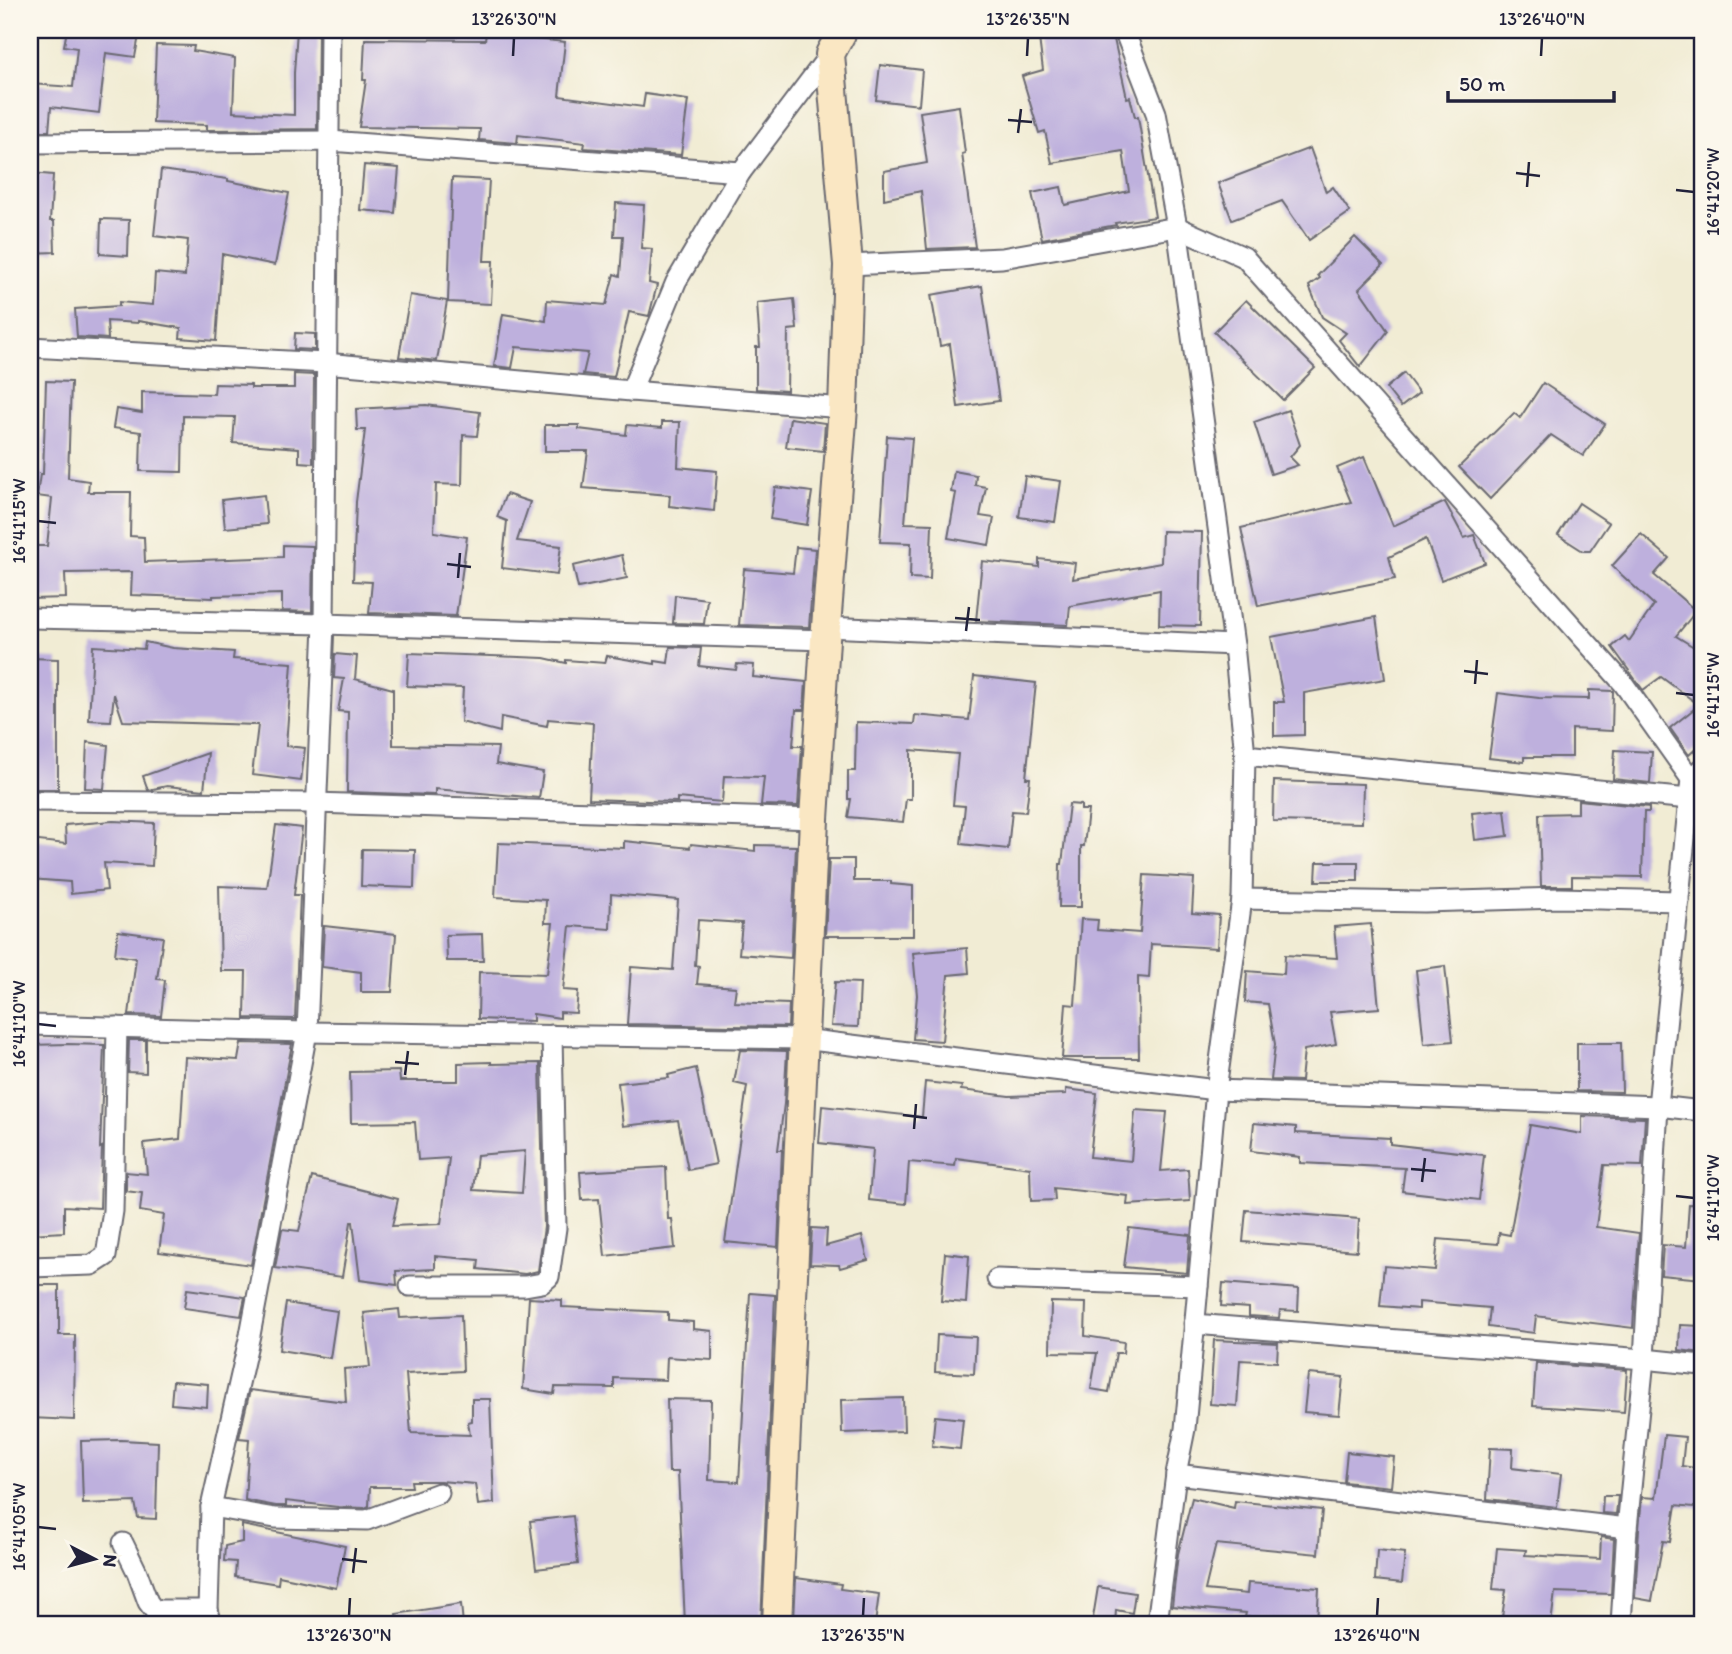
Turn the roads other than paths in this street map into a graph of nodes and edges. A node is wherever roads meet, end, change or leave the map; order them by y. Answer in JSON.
{"nodes":[{"id":1,"x":330,"y":30,"type":"edge"},
{"id":2,"x":1124,"y":30,"type":"edge"},
{"id":3,"x":837,"y":42,"type":"edge"},
{"id":4,"x":330,"y":141,"type":"junction"},
{"id":5,"x":30,"y":143,"type":"edge"},
{"id":6,"x":741,"y":172,"type":"junction"},
{"id":7,"x":1177,"y":227,"type":"junction"},
{"id":8,"x":848,"y":265,"type":"junction"},
{"id":9,"x":30,"y":347,"type":"edge"},
{"id":10,"x":325,"y":363,"type":"junction"},
{"id":11,"x":631,"y":391,"type":"junction"},
{"id":12,"x":843,"y":408,"type":"junction"},
{"id":13,"x":30,"y":618,"type":"edge"},
{"id":14,"x":324,"y":624,"type":"junction"},
{"id":15,"x":825,"y":634,"type":"junction"},
{"id":16,"x":1234,"y":645,"type":"junction"},
{"id":17,"x":1245,"y":755,"type":"junction"},
{"id":18,"x":1694,"y":782,"type":"edge"},
{"id":19,"x":30,"y":801,"type":"edge"},
{"id":20,"x":315,"y":803,"type":"junction"},
{"id":21,"x":814,"y":819,"type":"junction"},
{"id":22,"x":1695,"y":830,"type":"edge"},
{"id":23,"x":1242,"y":899,"type":"junction"},
{"id":24,"x":1679,"y":901,"type":"junction"},
{"id":25,"x":30,"y":1025,"type":"edge"},
{"id":26,"x":117,"y":1027,"type":"junction"},
{"id":27,"x":307,"y":1032,"type":"junction"},
{"id":28,"x":552,"y":1035,"type":"junction"},
{"id":29,"x":803,"y":1039,"type":"junction"},
{"id":30,"x":1216,"y":1090,"type":"junction"},
{"id":31,"x":1658,"y":1106,"type":"junction"},
{"id":32,"x":1702,"y":1111,"type":"edge"},
{"id":33,"x":30,"y":1267,"type":"edge"},
{"id":34,"x":997,"y":1279,"type":"dead end"},
{"id":35,"x":410,"y":1286,"type":"dead end"},
{"id":36,"x":1198,"y":1286,"type":"junction"},
{"id":37,"x":1194,"y":1324,"type":"junction"},
{"id":38,"x":1644,"y":1359,"type":"junction"},
{"id":39,"x":1702,"y":1365,"type":"edge"},
{"id":40,"x":1176,"y":1474,"type":"junction"},
{"id":41,"x":439,"y":1493,"type":"dead end"},
{"id":42,"x":211,"y":1507,"type":"junction"},
{"id":43,"x":1627,"y":1528,"type":"junction"},
{"id":44,"x":123,"y":1543,"type":"dead end"},
{"id":45,"x":210,"y":1617,"type":"edge"},
{"id":46,"x":777,"y":1624,"type":"edge"},
{"id":47,"x":1157,"y":1624,"type":"edge"},
{"id":48,"x":1621,"y":1624,"type":"edge"}],
"edges":[{"from":1,"to":4,"type":"street"},
{"from":2,"to":7,"type":"street"},
{"from":3,"to":6,"type":"street"},
{"from":3,"to":8,"type":"street"},
{"from":4,"to":5,"type":"street"},
{"from":4,"to":6,"type":"street"},
{"from":4,"to":10,"type":"street"},
{"from":6,"to":11,"type":"street"},
{"from":7,"to":8,"type":"street"},
{"from":7,"to":16,"type":"street"},
{"from":7,"to":18,"type":"street"},
{"from":8,"to":12,"type":"street"},
{"from":9,"to":10,"type":"street"},
{"from":10,"to":11,"type":"street"},
{"from":10,"to":14,"type":"street"},
{"from":11,"to":12,"type":"street"},
{"from":12,"to":15,"type":"street"},
{"from":13,"to":14,"type":"street"},
{"from":14,"to":15,"type":"street"},
{"from":14,"to":20,"type":"street"},
{"from":15,"to":16,"type":"street"},
{"from":15,"to":21,"type":"street"},
{"from":16,"to":17,"type":"street"},
{"from":17,"to":18,"type":"street"},
{"from":17,"to":23,"type":"street"},
{"from":18,"to":22,"type":"street"},
{"from":19,"to":20,"type":"street"},
{"from":20,"to":21,"type":"street"},
{"from":20,"to":27,"type":"street"},
{"from":21,"to":29,"type":"street"},
{"from":22,"to":24,"type":"street"},
{"from":23,"to":24,"type":"street"},
{"from":23,"to":30,"type":"street"},
{"from":24,"to":31,"type":"street"},
{"from":25,"to":26,"type":"street"},
{"from":26,"to":27,"type":"street"},
{"from":26,"to":33,"type":"street"},
{"from":27,"to":28,"type":"street"},
{"from":27,"to":42,"type":"street"},
{"from":28,"to":29,"type":"street"},
{"from":28,"to":35,"type":"street"},
{"from":29,"to":30,"type":"street"},
{"from":29,"to":46,"type":"street"},
{"from":30,"to":31,"type":"street"},
{"from":30,"to":36,"type":"street"},
{"from":31,"to":32,"type":"street"},
{"from":31,"to":38,"type":"street"},
{"from":34,"to":36,"type":"street"},
{"from":36,"to":37,"type":"street"},
{"from":37,"to":38,"type":"street"},
{"from":37,"to":40,"type":"street"},
{"from":38,"to":39,"type":"street"},
{"from":38,"to":43,"type":"street"},
{"from":40,"to":43,"type":"street"},
{"from":40,"to":47,"type":"street"},
{"from":41,"to":42,"type":"street"},
{"from":42,"to":45,"type":"street"},
{"from":43,"to":48,"type":"street"},
{"from":44,"to":45,"type":"street"}]}
